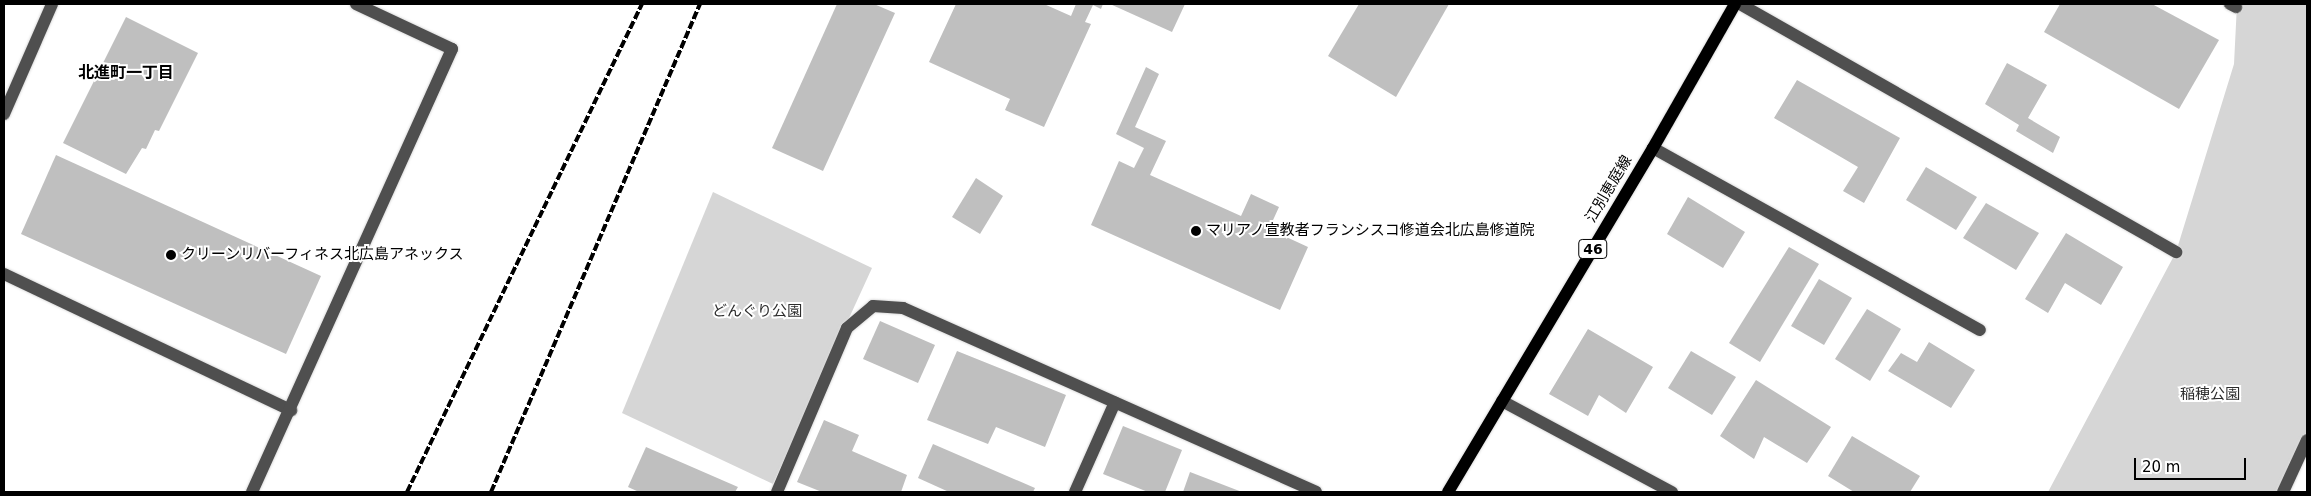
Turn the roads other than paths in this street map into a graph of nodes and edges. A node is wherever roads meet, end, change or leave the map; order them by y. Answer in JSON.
{"nodes":[{"id":1,"x":52,"y":4,"type":"edge"},
{"id":2,"x":356,"y":4,"type":"edge"},
{"id":3,"x":1735,"y":4,"type":"edge"},
{"id":4,"x":1740,"y":4,"type":"edge"},
{"id":5,"x":4,"y":114,"type":"edge"},
{"id":6,"x":1653,"y":148,"type":"junction"},
{"id":7,"x":2176,"y":252,"type":"dead end"},
{"id":8,"x":4,"y":274,"type":"edge"},
{"id":9,"x":1980,"y":330,"type":"dead end"},
{"id":10,"x":1502,"y":401,"type":"junction"},
{"id":11,"x":1115,"y":402,"type":"junction"},
{"id":12,"x":291,"y":410,"type":"junction"},
{"id":13,"x":2307,"y":440,"type":"edge"},
{"id":14,"x":252,"y":492,"type":"edge"},
{"id":15,"x":777,"y":492,"type":"edge"},
{"id":16,"x":1075,"y":492,"type":"edge"},
{"id":17,"x":1316,"y":492,"type":"edge"},
{"id":18,"x":1448,"y":492,"type":"edge"},
{"id":19,"x":1672,"y":492,"type":"edge"},
{"id":20,"x":2283,"y":492,"type":"edge"}],
"edges":[{"from":1,"to":5,"type":"street"},
{"from":2,"to":12,"type":"street"},
{"from":3,"to":6,"type":"main road","name":"江別恵庭線","number":"46"},
{"from":4,"to":7,"type":"street"},
{"from":6,"to":9,"type":"street"},
{"from":6,"to":10,"type":"main road","name":"江別恵庭線","number":"46"},
{"from":8,"to":12,"type":"street"},
{"from":10,"to":18,"type":"main road","name":"江別恵庭線","number":"46"},
{"from":10,"to":19,"type":"street"},
{"from":11,"to":15,"type":"street"},
{"from":11,"to":16,"type":"street"},
{"from":11,"to":17,"type":"street"},
{"from":12,"to":14,"type":"street"},
{"from":13,"to":20,"type":"street"}]}
